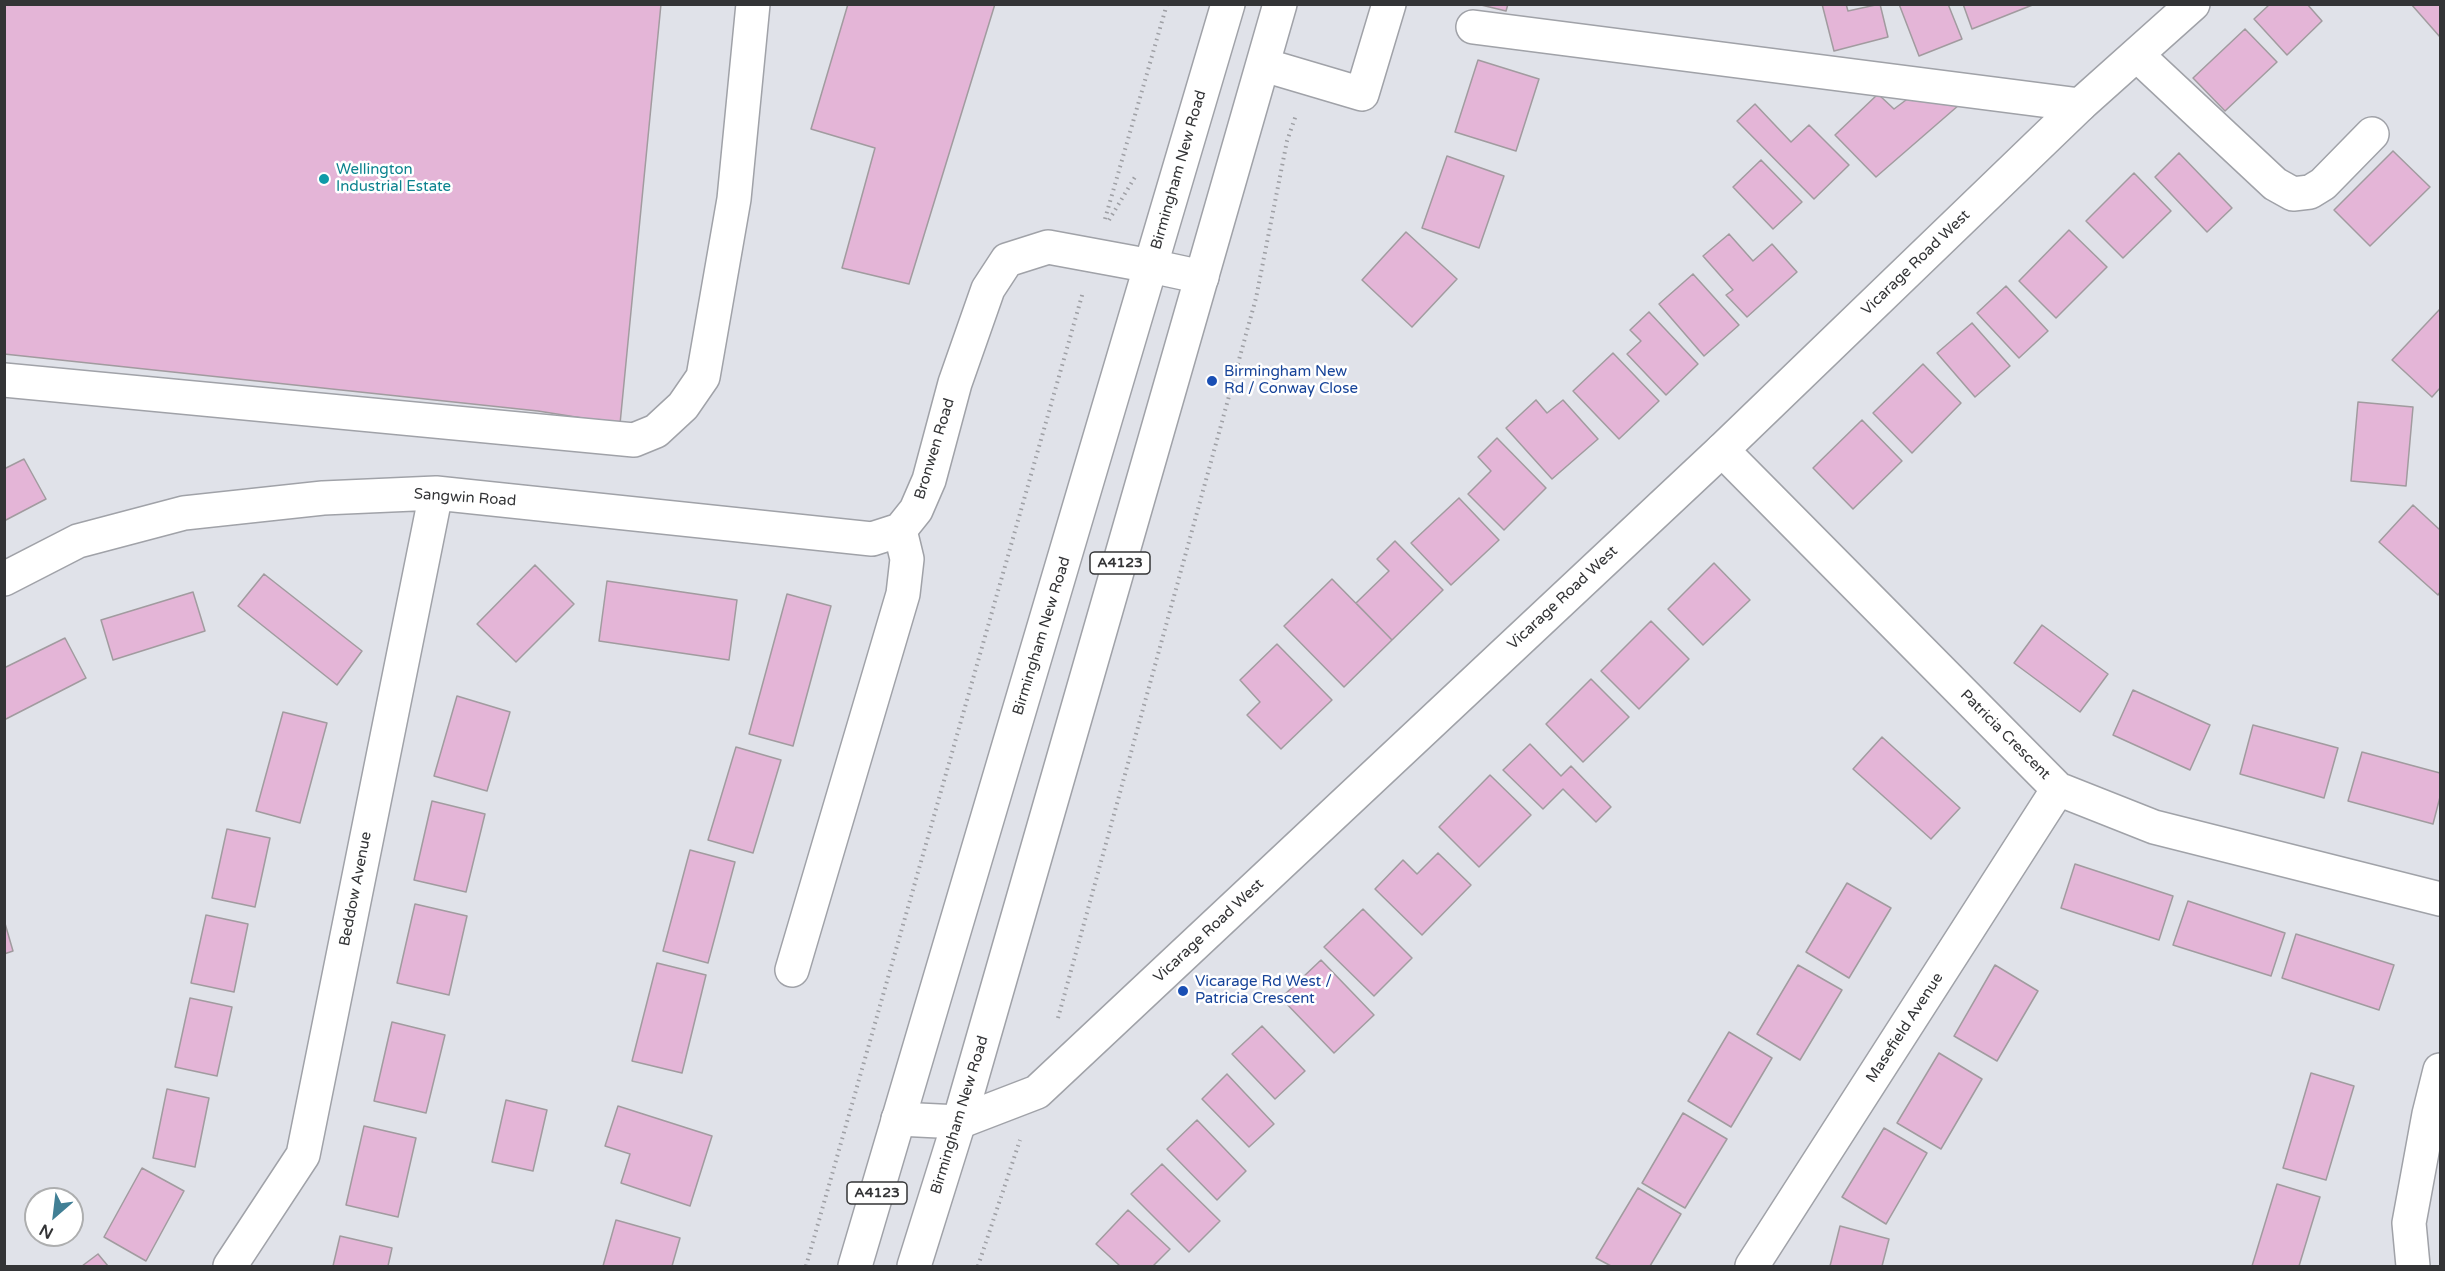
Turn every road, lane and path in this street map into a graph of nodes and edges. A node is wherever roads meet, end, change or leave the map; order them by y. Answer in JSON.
{"nodes":[{"id":1,"x":753,"y":4,"type":"edge"},
{"id":2,"x":1167,"y":4,"type":"edge"},
{"id":3,"x":1228,"y":4,"type":"edge"},
{"id":4,"x":1280,"y":4,"type":"edge"},
{"id":5,"x":1389,"y":4,"type":"edge"},
{"id":6,"x":2193,"y":4,"type":"edge"},
{"id":7,"x":1473,"y":27,"type":"dead end"},
{"id":8,"x":2136,"y":55,"type":"junction"},
{"id":9,"x":1264,"y":65,"type":"junction"},
{"id":10,"x":1333,"y":85,"type":"junction"},
{"id":11,"x":2080,"y":105,"type":"junction"},
{"id":12,"x":2372,"y":134,"type":"dead end"},
{"id":13,"x":1094,"y":255,"type":"junction"},
{"id":14,"x":1151,"y":266,"type":"junction"},
{"id":15,"x":1202,"y":277,"type":"junction"},
{"id":16,"x":4,"y":380,"type":"edge"},
{"id":17,"x":1722,"y":450,"type":"junction"},
{"id":18,"x":436,"y":493,"type":"junction"},
{"id":19,"x":900,"y":530,"type":"junction"},
{"id":20,"x":4,"y":579,"type":"edge"},
{"id":21,"x":2058,"y":789,"type":"junction"},
{"id":22,"x":2440,"y":898,"type":"edge"},
{"id":23,"x":792,"y":970,"type":"dead end"},
{"id":24,"x":1057,"y":1022,"type":"dead end"},
{"id":25,"x":2440,"y":1070,"type":"edge"},
{"id":26,"x":1037,"y":1092,"type":"junction"},
{"id":27,"x":898,"y":1119,"type":"junction"},
{"id":28,"x":959,"y":1122,"type":"junction"},
{"id":29,"x":230,"y":1266,"type":"edge"},
{"id":30,"x":806,"y":1266,"type":"edge"},
{"id":31,"x":855,"y":1266,"type":"edge"},
{"id":32,"x":914,"y":1266,"type":"edge"},
{"id":33,"x":978,"y":1266,"type":"edge"},
{"id":34,"x":1752,"y":1266,"type":"edge"},
{"id":35,"x":2413,"y":1266,"type":"edge"}],
"edges":[{"from":1,"to":16,"type":"main road"},
{"from":2,"to":13,"type":"path"},
{"from":3,"to":14,"type":"main road","name":"Birmingham New Road","number":"A4123"},
{"from":4,"to":9,"type":"main road","name":"Birmingham New Road","number":"A4123"},
{"from":5,"to":10,"type":"main road"},
{"from":6,"to":8,"type":"main road","name":"Vicarage Road West"},
{"from":7,"to":11,"type":"main road"},
{"from":8,"to":11,"type":"main road","name":"Vicarage Road West"},
{"from":8,"to":12,"type":"main road"},
{"from":9,"to":10,"type":"main road"},
{"from":9,"to":15,"type":"main road","name":"Birmingham New Road","number":"A4123"},
{"from":10,"to":24,"type":"path"},
{"from":11,"to":17,"type":"main road","name":"Vicarage Road West"},
{"from":13,"to":14,"type":"main road","name":"Bronwen Road"},
{"from":13,"to":19,"type":"main road","name":"Bronwen Road"},
{"from":13,"to":30,"type":"path"},
{"from":14,"to":15,"type":"main road","name":"Bronwen Road"},
{"from":14,"to":27,"type":"main road","name":"Birmingham New Road","number":"A4123"},
{"from":15,"to":28,"type":"main road","name":"Birmingham New Road","number":"A4123"},
{"from":17,"to":21,"type":"main road","name":"Patricia Crescent"},
{"from":17,"to":26,"type":"main road","name":"Vicarage Road West"},
{"from":18,"to":19,"type":"main road","name":"Sangwin Road"},
{"from":18,"to":20,"type":"main road","name":"Sangwin Road"},
{"from":18,"to":29,"type":"main road","name":"Beddow Avenue"},
{"from":19,"to":23,"type":"main road"},
{"from":21,"to":22,"type":"main road","name":"Patricia Crescent"},
{"from":21,"to":34,"type":"main road","name":"Masefield Avenue"},
{"from":25,"to":35,"type":"main road"},
{"from":26,"to":28,"type":"main road","name":"Vicarage Road West"},
{"from":26,"to":33,"type":"path"},
{"from":27,"to":28,"type":"main road","name":"Vicarage Road West"},
{"from":27,"to":31,"type":"main road","name":"Birmingham New Road","number":"A4123"},
{"from":28,"to":32,"type":"main road","name":"Birmingham New Road","number":"A4123"}]}
